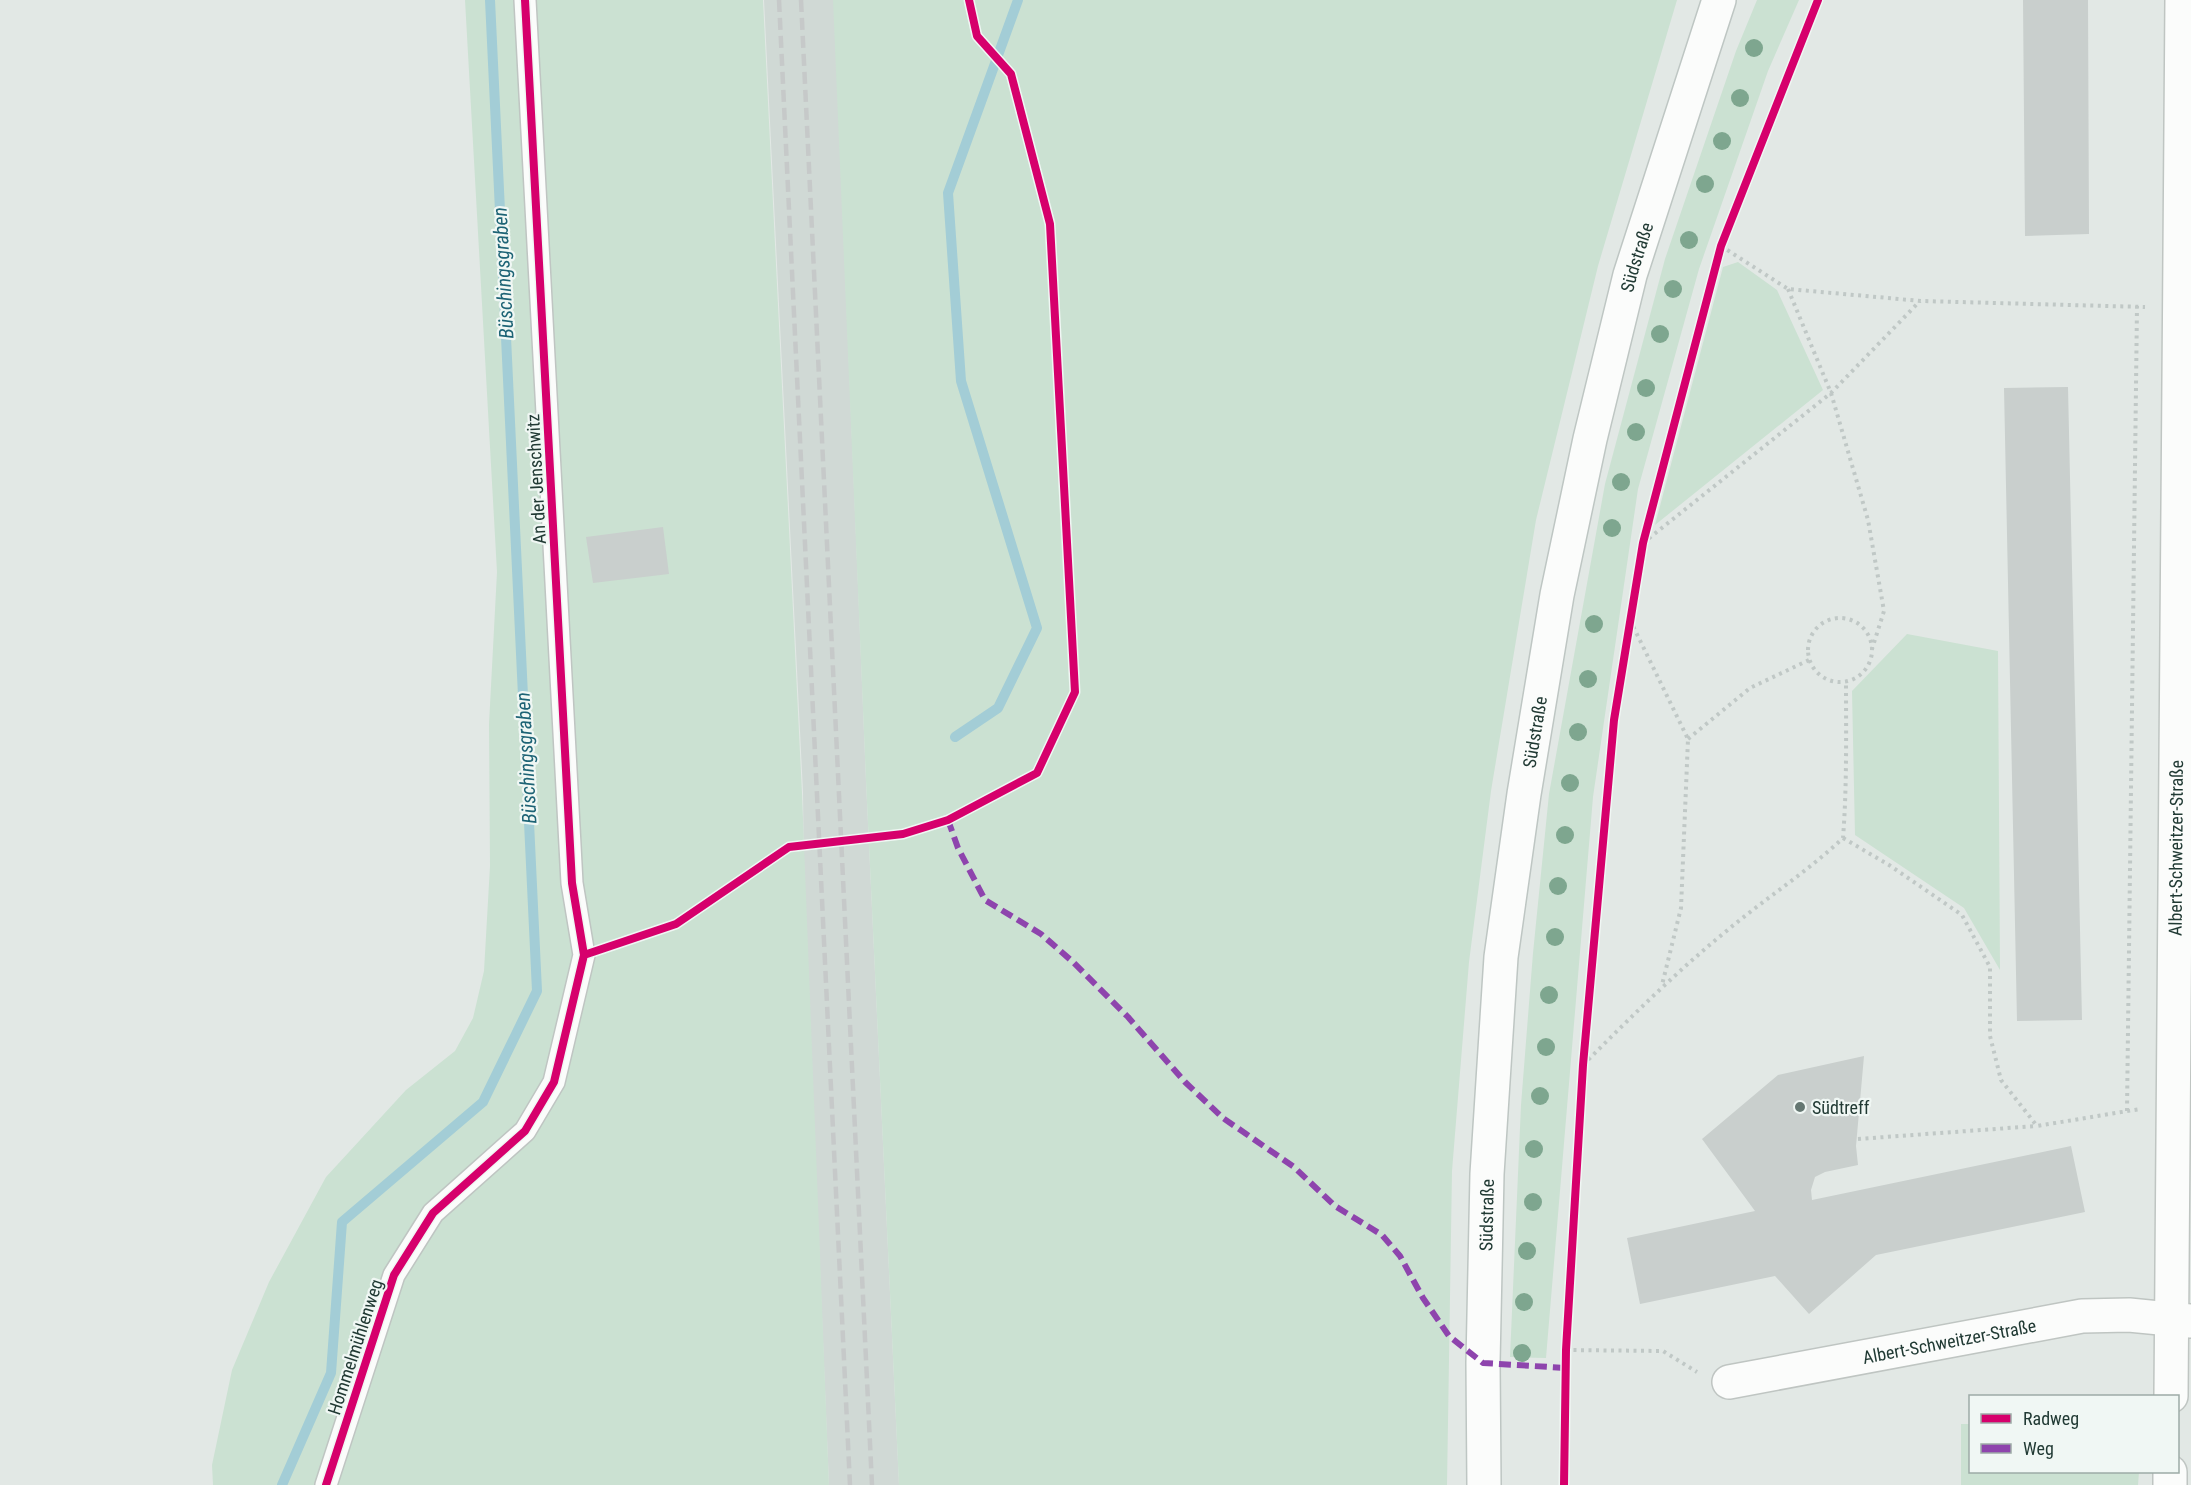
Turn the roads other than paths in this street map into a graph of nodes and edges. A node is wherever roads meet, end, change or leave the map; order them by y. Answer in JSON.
{"nodes":[{"id":1,"x":525,"y":0,"type":"edge"},
{"id":2,"x":1719,"y":0,"type":"edge"},
{"id":3,"x":2182,"y":0,"type":"edge"},
{"id":4,"x":2186,"y":113,"type":"edge"},
{"id":5,"x":2185,"y":343,"type":"edge"},
{"id":6,"x":584,"y":955,"type":"joint"},
{"id":7,"x":2181,"y":1320,"type":"edge"},
{"id":8,"x":1729,"y":1382,"type":"road end"},
{"id":9,"x":2171,"y":1395,"type":"edge"},
{"id":10,"x":326,"y":1485,"type":"edge"},
{"id":11,"x":1484,"y":1485,"type":"edge"}],
"edges":[{"from":1,"to":6,"type":"lane","name":"An der Jenschwitz"},
{"from":2,"to":11,"type":"street","name":"Südstraße"},
{"from":3,"to":4,"type":"street","name":"Albert-Schweitzer-Straße"},
{"from":4,"to":5,"type":"street","name":"Albert-Schweitzer-Straße"},
{"from":5,"to":7,"type":"street","name":"Albert-Schweitzer-Straße"},
{"from":6,"to":10,"type":"lane","name":"Hommelmühlenweg"},
{"from":7,"to":8,"type":"street","name":"Albert-Schweitzer-Straße"},
{"from":7,"to":9,"type":"street","name":"Albert-Schweitzer-Straße"}]}
